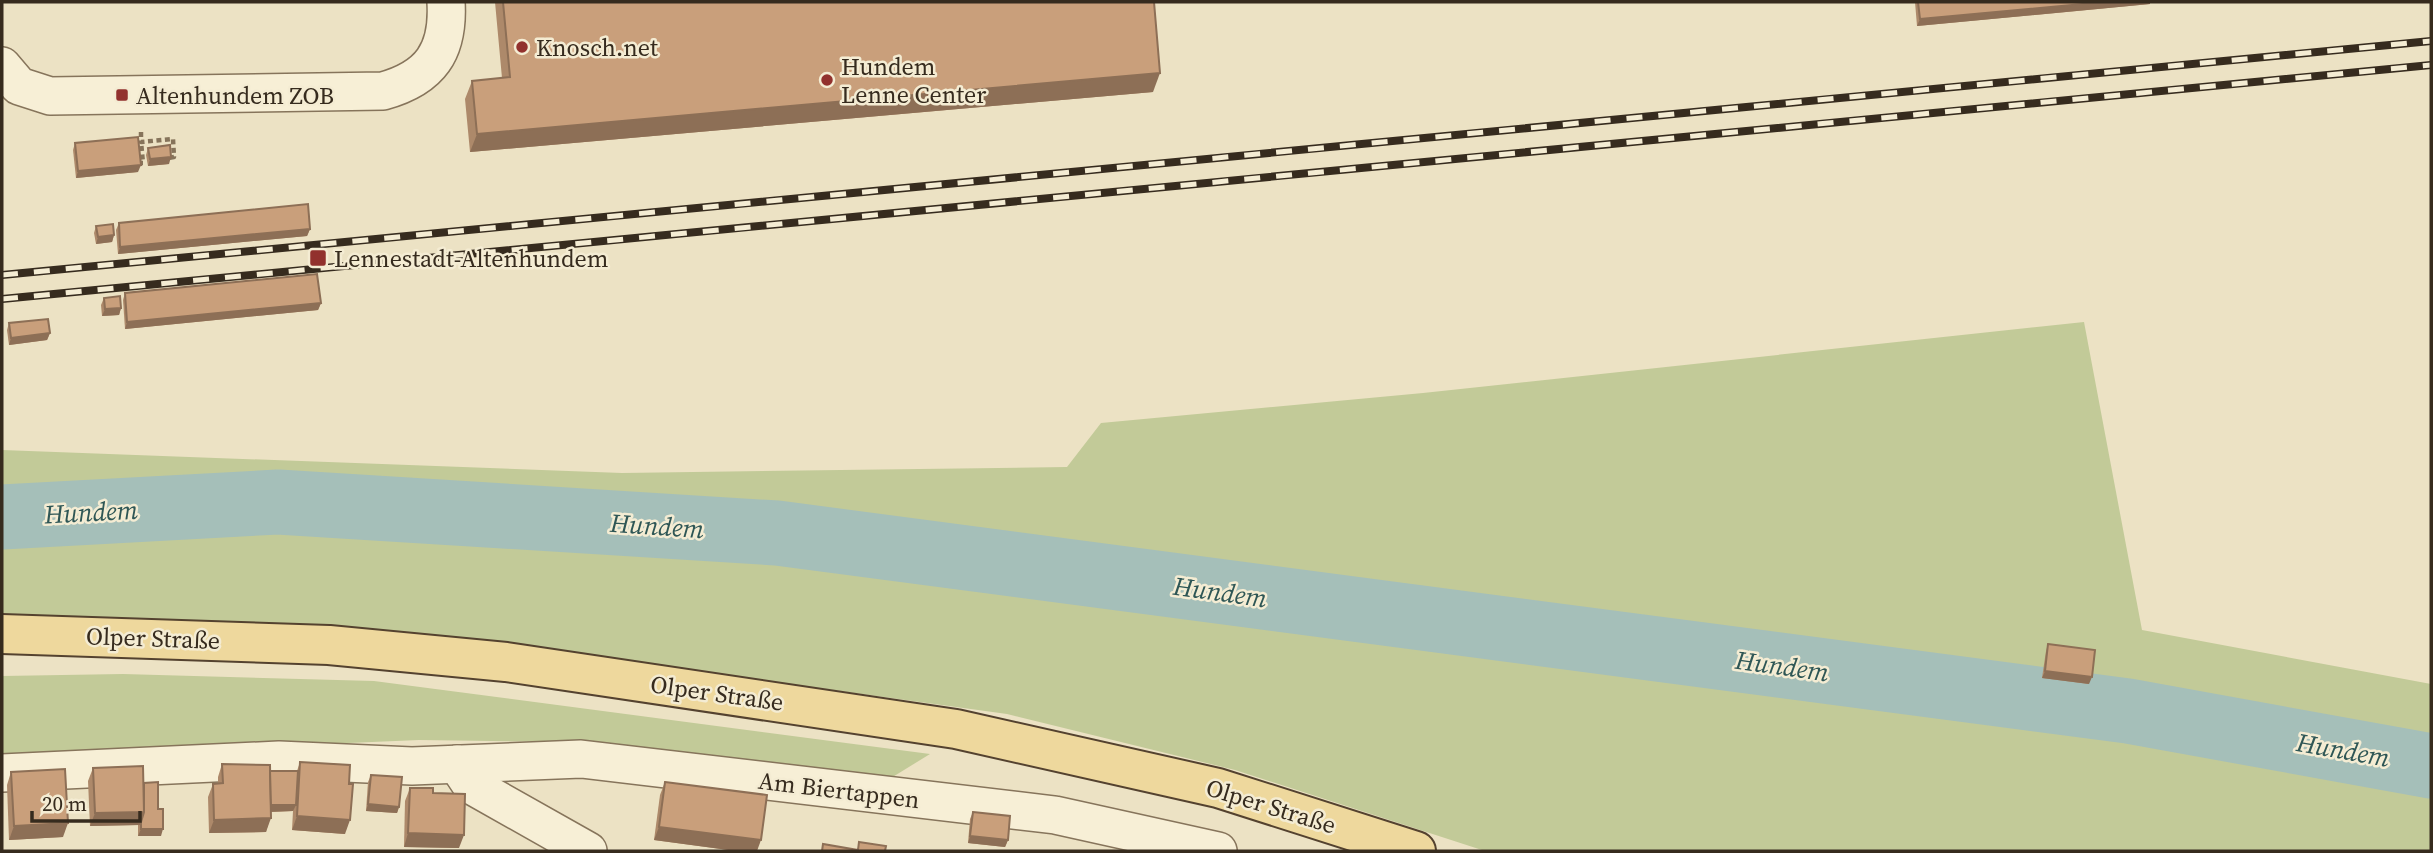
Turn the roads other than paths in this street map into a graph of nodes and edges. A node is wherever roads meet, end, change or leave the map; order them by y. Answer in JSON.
{"nodes":[{"id":1,"x":446,"y":2,"type":"edge"},
{"id":2,"x":2,"y":66,"type":"edge"},
{"id":3,"x":2,"y":634,"type":"edge"},
{"id":4,"x":457,"y":764,"type":"junction"},
{"id":5,"x":2,"y":773,"type":"edge"},
{"id":6,"x":588,"y":851,"type":"edge"},
{"id":7,"x":1218,"y":851,"type":"edge"},
{"id":8,"x":1416,"y":851,"type":"edge"}],
"edges":[{"from":1,"to":2,"type":"street"},
{"from":3,"to":8,"type":"main road","name":"Olper Straße"},
{"from":4,"to":5,"type":"street","name":"Am Biertappen"},
{"from":4,"to":6,"type":"street"},
{"from":4,"to":7,"type":"street","name":"Am Biertappen"}]}
